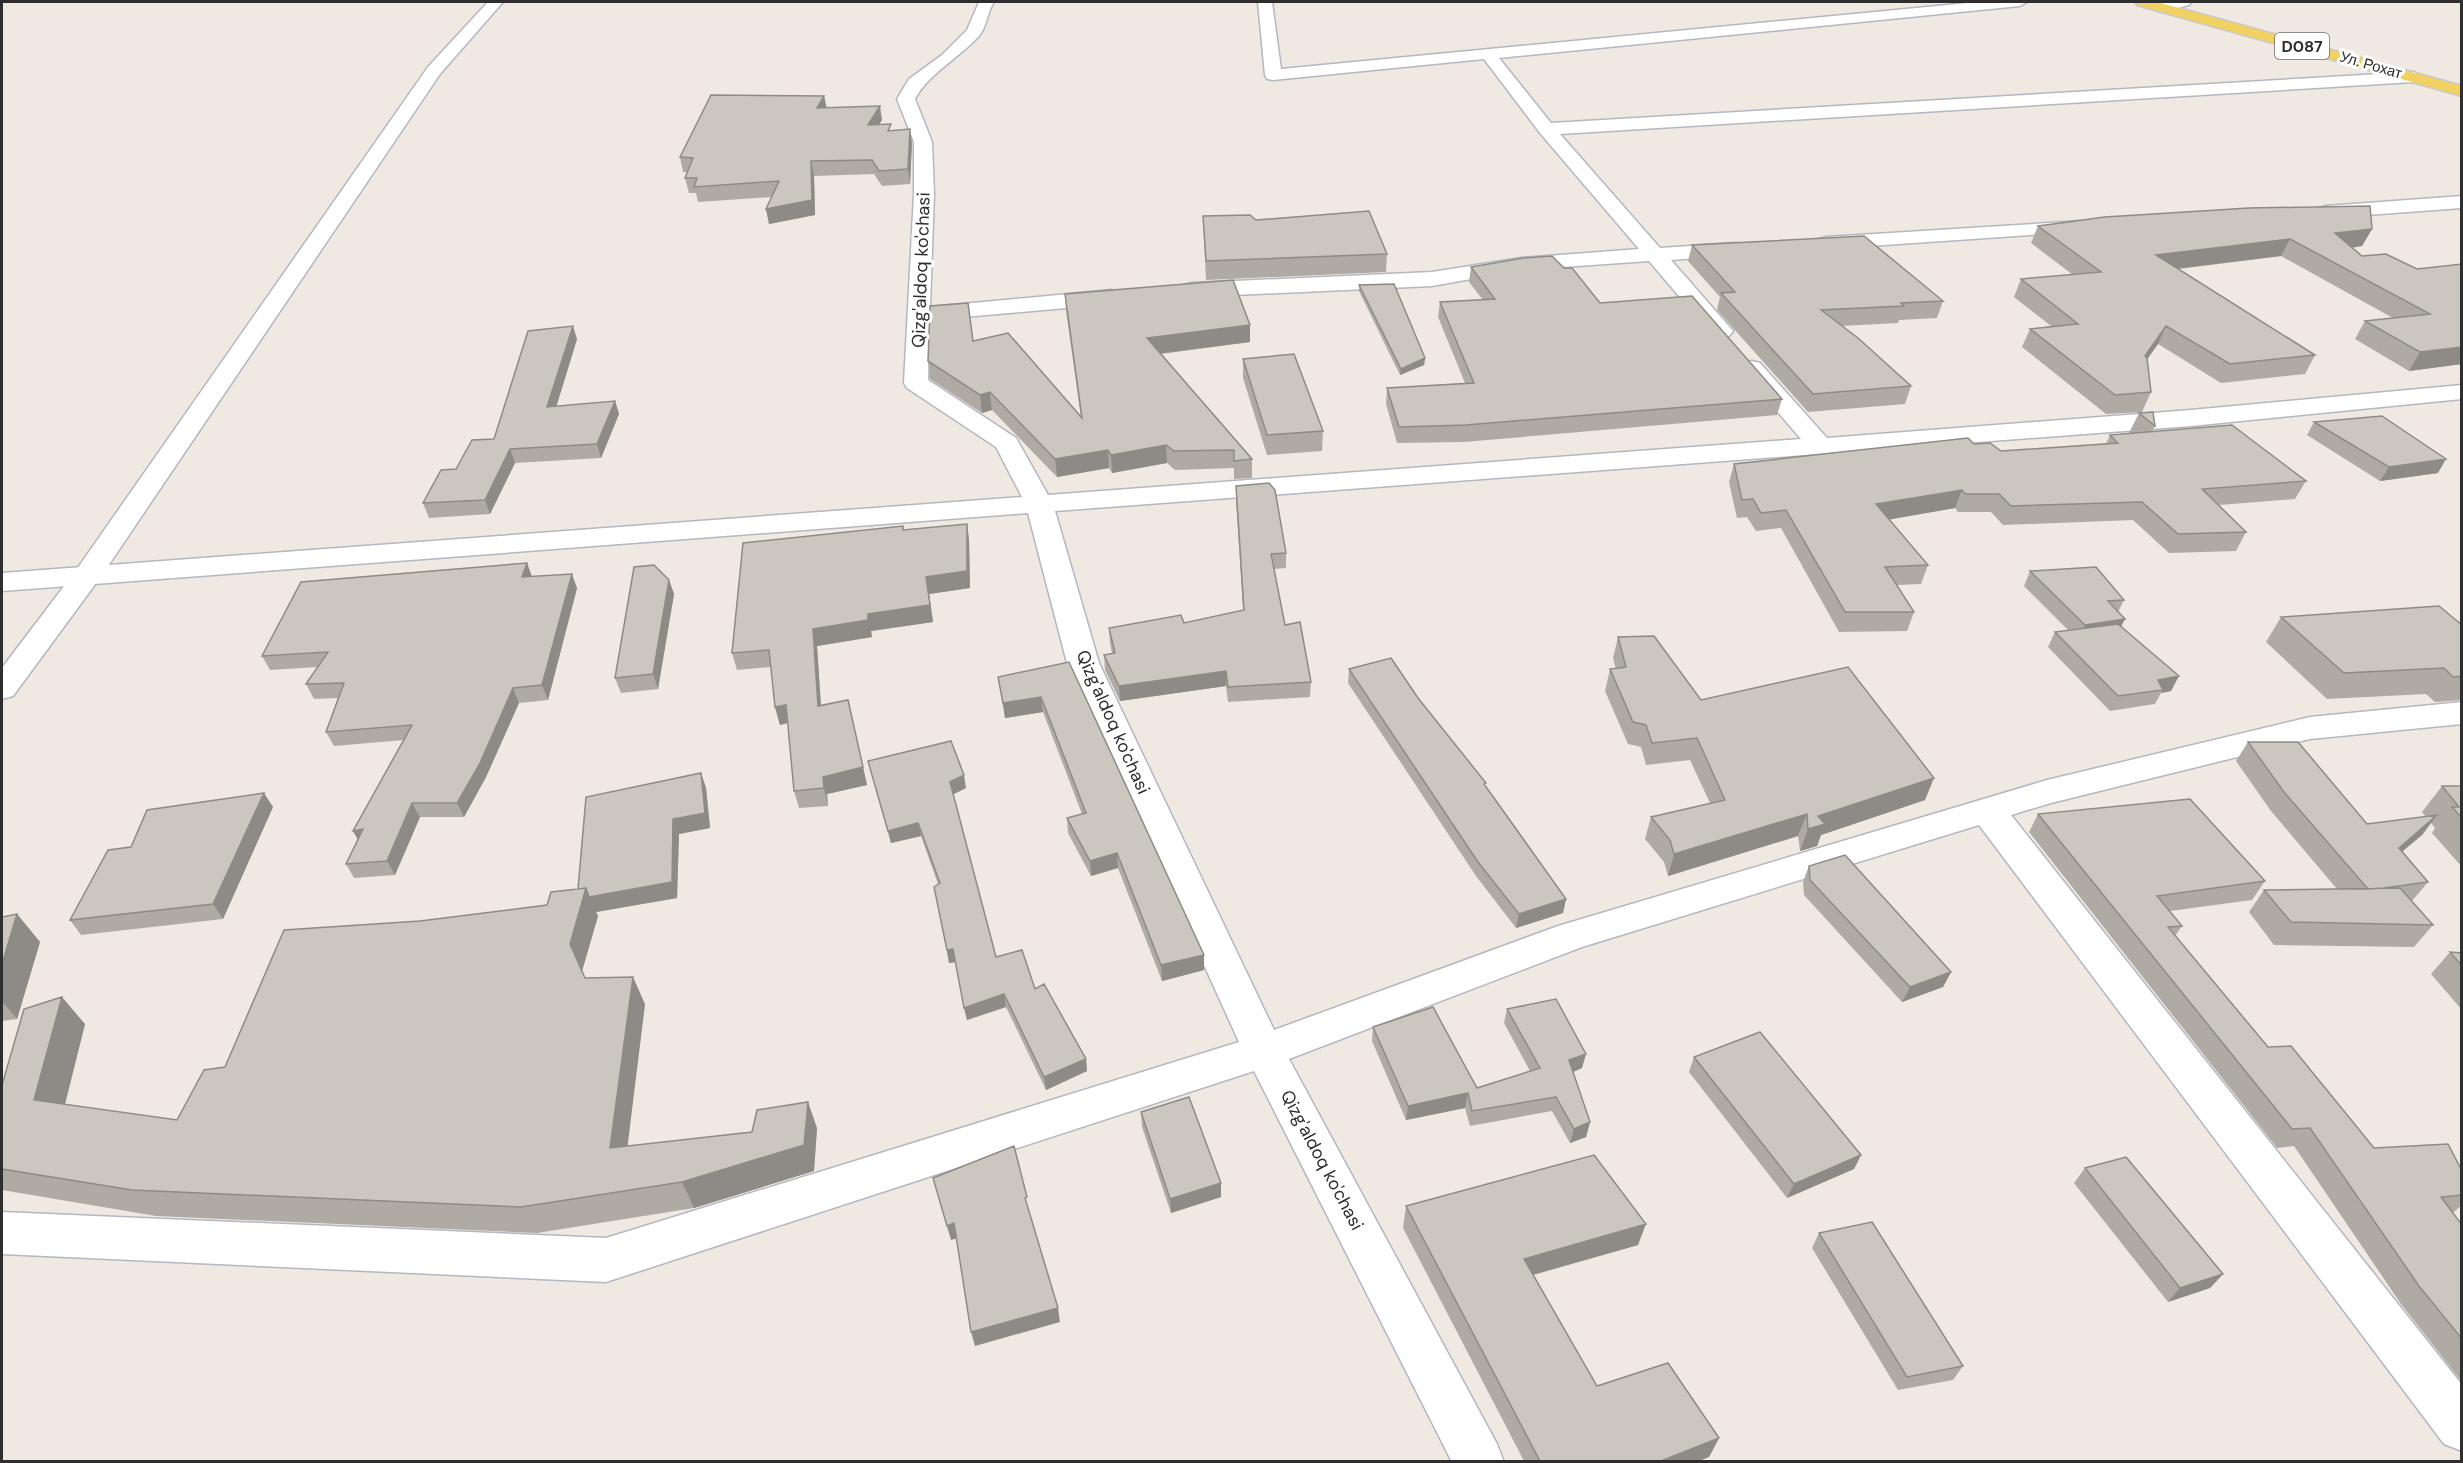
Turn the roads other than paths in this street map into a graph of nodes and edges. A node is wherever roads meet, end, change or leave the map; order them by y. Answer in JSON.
{"nodes":[{"id":1,"x":496,"y":2,"type":"edge"},
{"id":2,"x":987,"y":2,"type":"edge"},
{"id":3,"x":1265,"y":2,"type":"edge"},
{"id":4,"x":2020,"y":2,"type":"edge"},
{"id":5,"x":2142,"y":2,"type":"edge"},
{"id":6,"x":2182,"y":2,"type":"edge"},
{"id":7,"x":2160,"y":7,"type":"junction"},
{"id":8,"x":1488,"y":54,"type":"junction"},
{"id":9,"x":2414,"y":77,"type":"junction"},
{"id":10,"x":2462,"y":91,"type":"edge"},
{"id":11,"x":1546,"y":129,"type":"junction"},
{"id":12,"x":2462,"y":202,"type":"edge"},
{"id":13,"x":2305,"y":213,"type":"edge"},
{"id":14,"x":2104,"y":226,"type":"edge"},
{"id":15,"x":1808,"y":244,"type":"edge"},
{"id":16,"x":1761,"y":247,"type":"edge"},
{"id":17,"x":1654,"y":254,"type":"junction"},
{"id":18,"x":1178,"y":291,"type":"edge"},
{"id":19,"x":1131,"y":296,"type":"edge"},
{"id":20,"x":920,"y":315,"type":"junction"},
{"id":21,"x":2462,"y":392,"type":"edge"},
{"id":22,"x":1820,"y":446,"type":"junction"},
{"id":23,"x":1039,"y":504,"type":"junction"},
{"id":24,"x":87,"y":575,"type":"junction"},
{"id":25,"x":2,"y":582,"type":"edge"},
{"id":26,"x":2,"y":689,"type":"edge"},
{"id":27,"x":2462,"y":713,"type":"edge"},
{"id":28,"x":1987,"y":810,"type":"junction"},
{"id":29,"x":1264,"y":1051,"type":"junction"},
{"id":30,"x":2,"y":1233,"type":"edge"},
{"id":31,"x":2462,"y":1426,"type":"edge"},
{"id":32,"x":1479,"y":1461,"type":"edge"}],
"edges":[{"from":1,"to":24,"type":"street"},
{"from":2,"to":20,"type":"street","name":"Qizg'aldoq ko'chasi"},
{"from":3,"to":8,"type":"street"},
{"from":4,"to":8,"type":"street"},
{"from":5,"to":7,"type":"main road","name":"Ул. Рохат","number":"D087"},
{"from":6,"to":7,"type":"street"},
{"from":7,"to":9,"type":"main road","name":"Ул. Рохат","number":"D087"},
{"from":8,"to":11,"type":"street"},
{"from":9,"to":10,"type":"main road","name":"Ул. Рохат","number":"D087"},
{"from":9,"to":11,"type":"street"},
{"from":11,"to":17,"type":"street"},
{"from":12,"to":13,"type":"street"},
{"from":14,"to":15,"type":"street"},
{"from":16,"to":17,"type":"street"},
{"from":17,"to":18,"type":"street"},
{"from":17,"to":22,"type":"street"},
{"from":19,"to":20,"type":"street"},
{"from":20,"to":23,"type":"street","name":"Qizg'aldoq ko'chasi"},
{"from":21,"to":22,"type":"street"},
{"from":22,"to":23,"type":"street"},
{"from":23,"to":24,"type":"street"},
{"from":23,"to":29,"type":"street","name":"Qizg'aldoq ko'chasi"},
{"from":24,"to":25,"type":"street"},
{"from":24,"to":26,"type":"street"},
{"from":27,"to":28,"type":"street"},
{"from":28,"to":29,"type":"street"},
{"from":28,"to":31,"type":"street"},
{"from":29,"to":30,"type":"street"},
{"from":29,"to":32,"type":"street","name":"Qizg'aldoq ko'chasi"}]}
